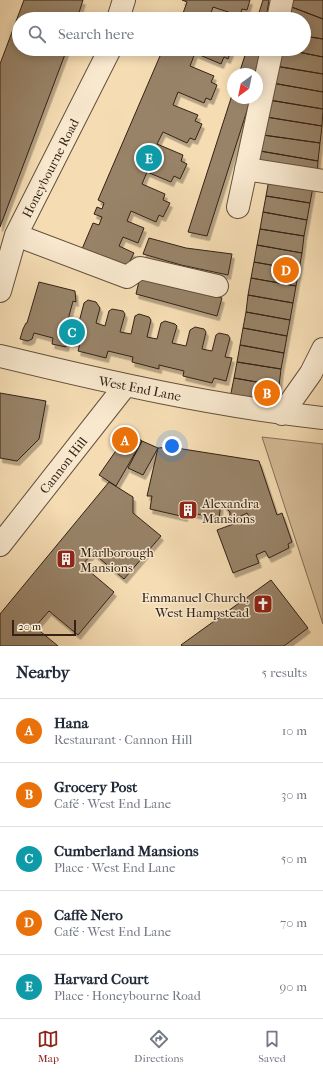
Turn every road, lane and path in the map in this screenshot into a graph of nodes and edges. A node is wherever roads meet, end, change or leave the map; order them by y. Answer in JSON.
{"nodes":[{"id":1,"x":124,"y":0,"type":"edge"},
{"id":2,"x":282,"y":0,"type":"edge"},
{"id":3,"x":120,"y":12,"type":"edge"},
{"id":4,"x":279,"y":12,"type":"edge"},
{"id":5,"x":106,"y":56,"type":"edge"},
{"id":6,"x":270,"y":56,"type":"edge"},
{"id":7,"x":246,"y":169,"type":"junction"},
{"id":8,"x":323,"y":181,"type":"edge"},
{"id":9,"x":238,"y":207,"type":"dead end"},
{"id":10,"x":16,"y":235,"type":"junction"},
{"id":11,"x":217,"y":286,"type":"dead end"},
{"id":12,"x":0,"y":291,"type":"edge"},
{"id":13,"x":323,"y":349,"type":"edge"},
{"id":14,"x":0,"y":356,"type":"edge"},
{"id":15,"x":125,"y":386,"type":"junction"},
{"id":16,"x":282,"y":414,"type":"junction"},
{"id":17,"x":323,"y":418,"type":"edge"},
{"id":18,"x":0,"y":545,"type":"edge"}],
"edges":[{"from":1,"to":3,"type":"street"},
{"from":2,"to":4,"type":"street"},
{"from":5,"to":10,"type":"street","name":"Honeybourne Road"},
{"from":6,"to":7,"type":"street"},
{"from":7,"to":8,"type":"street"},
{"from":7,"to":9,"type":"street"},
{"from":10,"to":11,"type":"street"},
{"from":10,"to":12,"type":"street","name":"Honeybourne Road"},
{"from":13,"to":16,"type":"street"},
{"from":14,"to":15,"type":"street","name":"West End Lane"},
{"from":15,"to":16,"type":"street","name":"West End Lane"},
{"from":15,"to":18,"type":"street","name":"Cannon Hill"},
{"from":16,"to":17,"type":"street","name":"West End Lane"}]}
